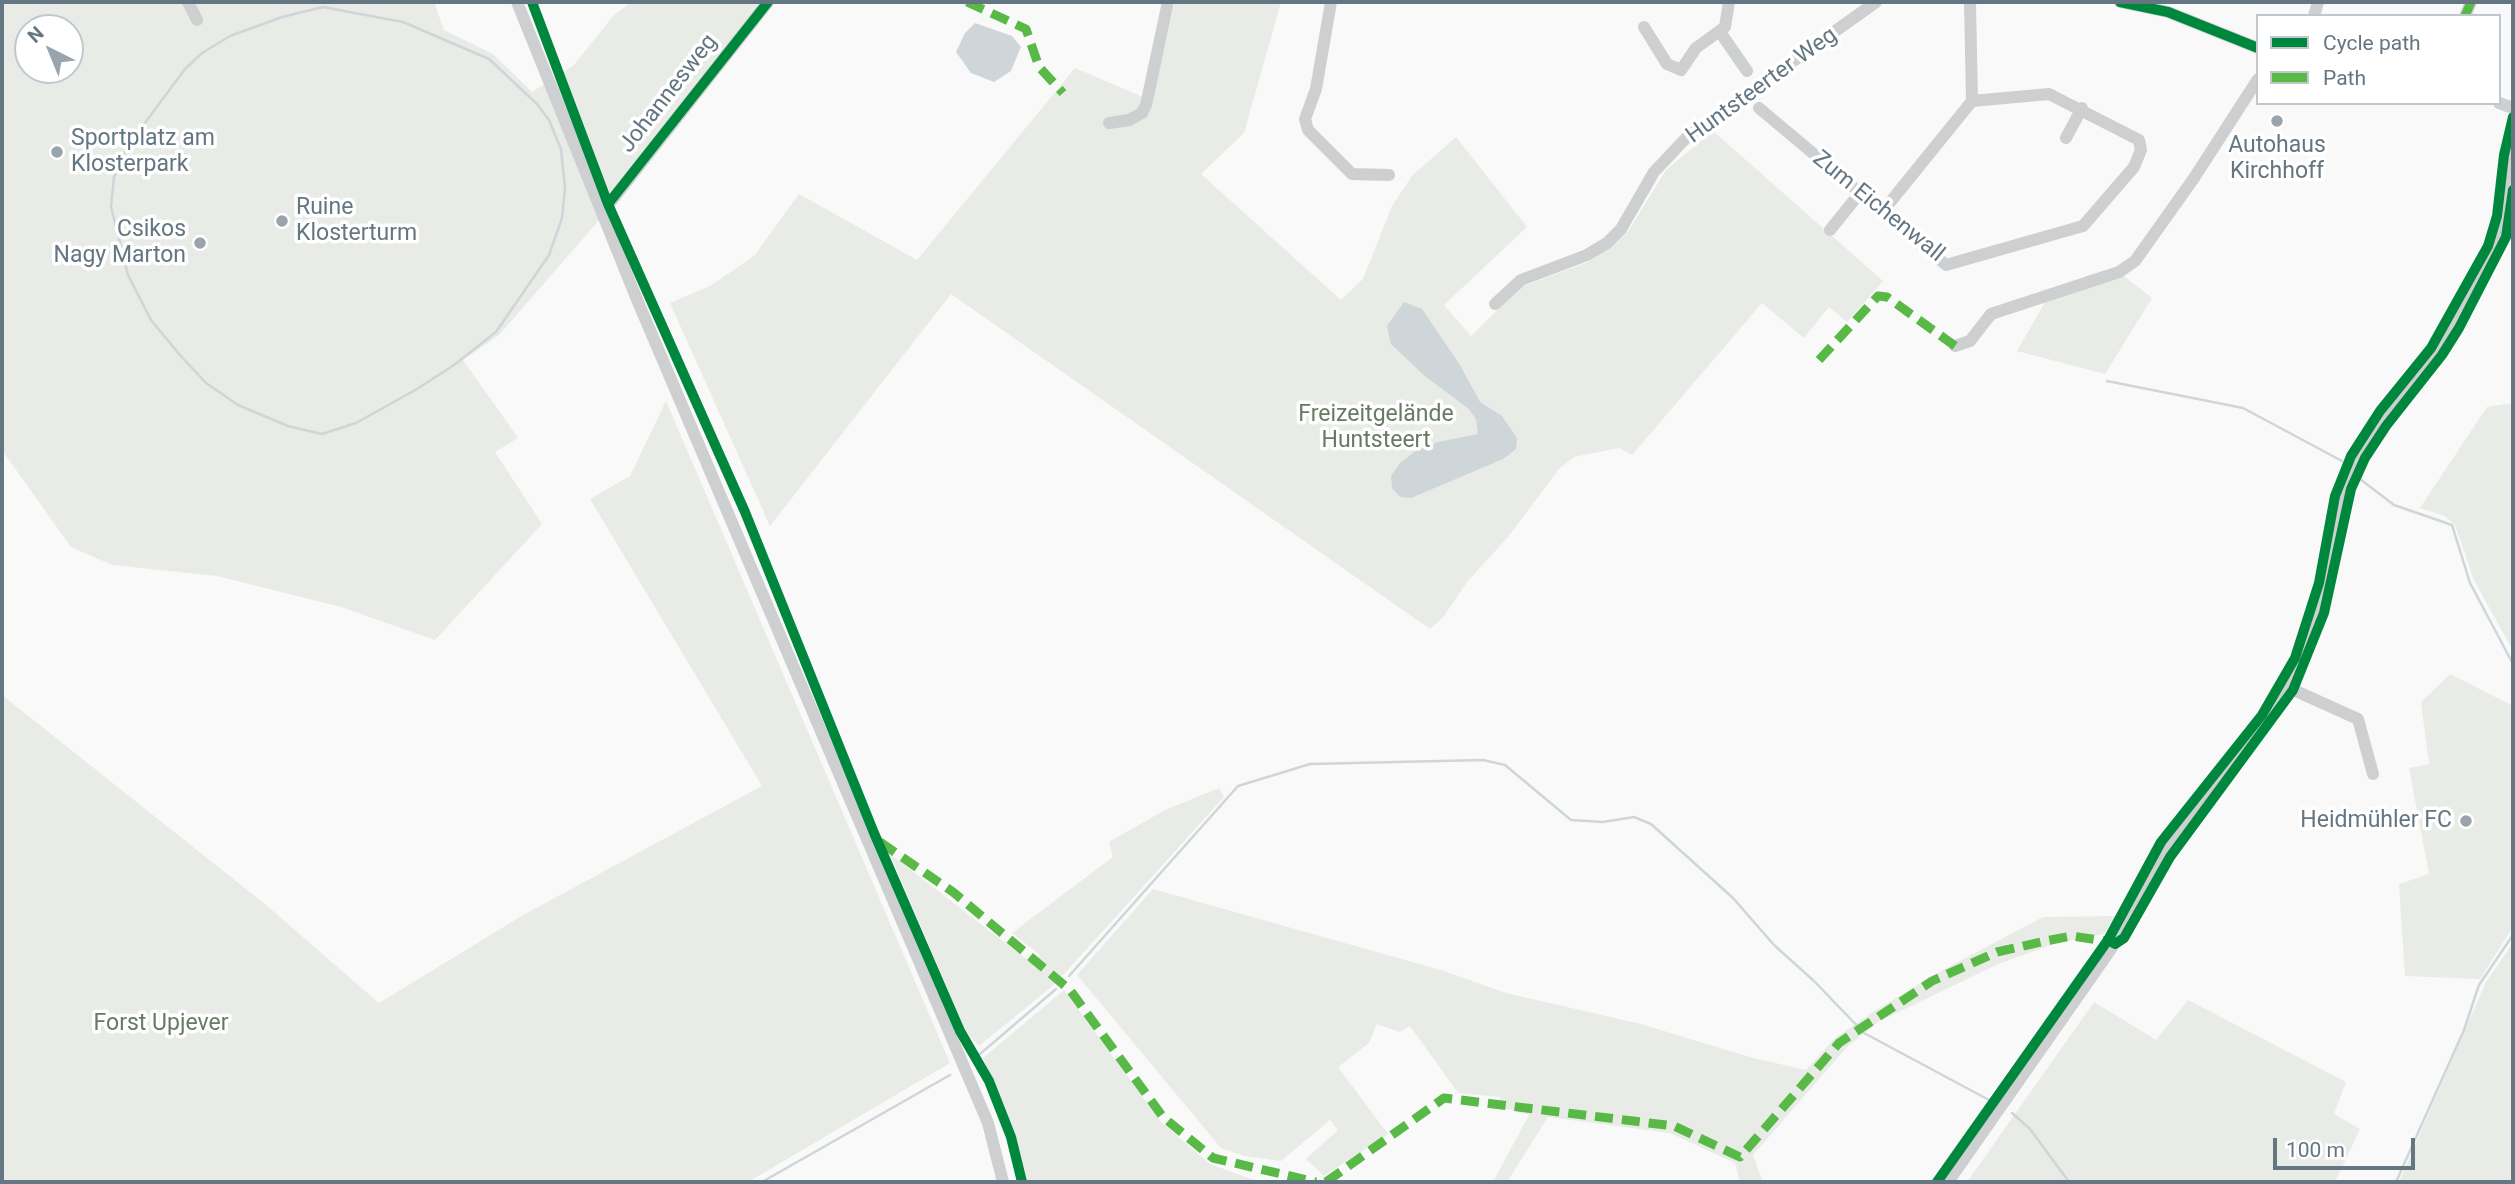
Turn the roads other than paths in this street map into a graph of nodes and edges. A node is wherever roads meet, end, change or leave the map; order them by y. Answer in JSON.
{"nodes":[{"id":1,"x":188,"y":2,"type":"edge"},
{"id":2,"x":517,"y":2,"type":"edge"},
{"id":3,"x":768,"y":2,"type":"edge"},
{"id":4,"x":1168,"y":2,"type":"edge"},
{"id":5,"x":1331,"y":2,"type":"edge"},
{"id":6,"x":1729,"y":2,"type":"edge"},
{"id":7,"x":1876,"y":2,"type":"edge"},
{"id":8,"x":1970,"y":2,"type":"edge"},
{"id":9,"x":2120,"y":2,"type":"edge"},
{"id":10,"x":2169,"y":7,"type":"edge"},
{"id":11,"x":197,"y":20,"type":"dead end"},
{"id":12,"x":1644,"y":27,"type":"dead end"},
{"id":13,"x":1720,"y":32,"type":"junction"},
{"id":14,"x":2256,"y":47,"type":"edge"},
{"id":15,"x":1746,"y":71,"type":"dead end"},
{"id":16,"x":2256,"y":82,"type":"edge"},
{"id":17,"x":1972,"y":101,"type":"junction"},
{"id":18,"x":1759,"y":108,"type":"dead end"},
{"id":19,"x":2081,"y":108,"type":"junction"},
{"id":20,"x":1109,"y":122,"type":"dead end"},
{"id":21,"x":2066,"y":138,"type":"dead end"},
{"id":22,"x":2513,"y":142,"type":"edge"},
{"id":23,"x":1389,"y":175,"type":"dead end"},
{"id":24,"x":1860,"y":193,"type":"junction"},
{"id":25,"x":1883,"y":211,"type":"junction"},
{"id":26,"x":602,"y":213,"type":"junction"},
{"id":27,"x":1830,"y":230,"type":"dead end"},
{"id":28,"x":1495,"y":304,"type":"dead end"},
{"id":29,"x":1955,"y":346,"type":"dead end"},
{"id":30,"x":2287,"y":687,"type":"junction"},
{"id":31,"x":2374,"y":774,"type":"dead end"},
{"id":32,"x":1003,"y":1182,"type":"edge"},
{"id":33,"x":1948,"y":1182,"type":"edge"}],
"edges":[{"from":1,"to":11,"type":"street"},
{"from":2,"to":26,"type":"street"},
{"from":3,"to":26,"type":"street","name":"Johannesweg"},
{"from":4,"to":20,"type":"street"},
{"from":5,"to":23,"type":"street"},
{"from":6,"to":13,"type":"street"},
{"from":7,"to":28,"type":"street","name":"Huntsteerter Weg"},
{"from":8,"to":17,"type":"street"},
{"from":9,"to":10,"type":"street"},
{"from":10,"to":14,"type":"street"},
{"from":12,"to":13,"type":"street"},
{"from":13,"to":15,"type":"street"},
{"from":16,"to":29,"type":"street"},
{"from":17,"to":19,"type":"street","name":"Zum Eichenwall"},
{"from":17,"to":25,"type":"street"},
{"from":18,"to":24,"type":"street","name":"Zum Eichenwall"},
{"from":19,"to":21,"type":"street"},
{"from":19,"to":25,"type":"street","name":"Zum Eichenwall"},
{"from":22,"to":30,"type":"street"},
{"from":24,"to":25,"type":"street","name":"Zum Eichenwall"},
{"from":24,"to":27,"type":"street"},
{"from":26,"to":32,"type":"street"},
{"from":30,"to":31,"type":"street"},
{"from":30,"to":33,"type":"street"}]}
